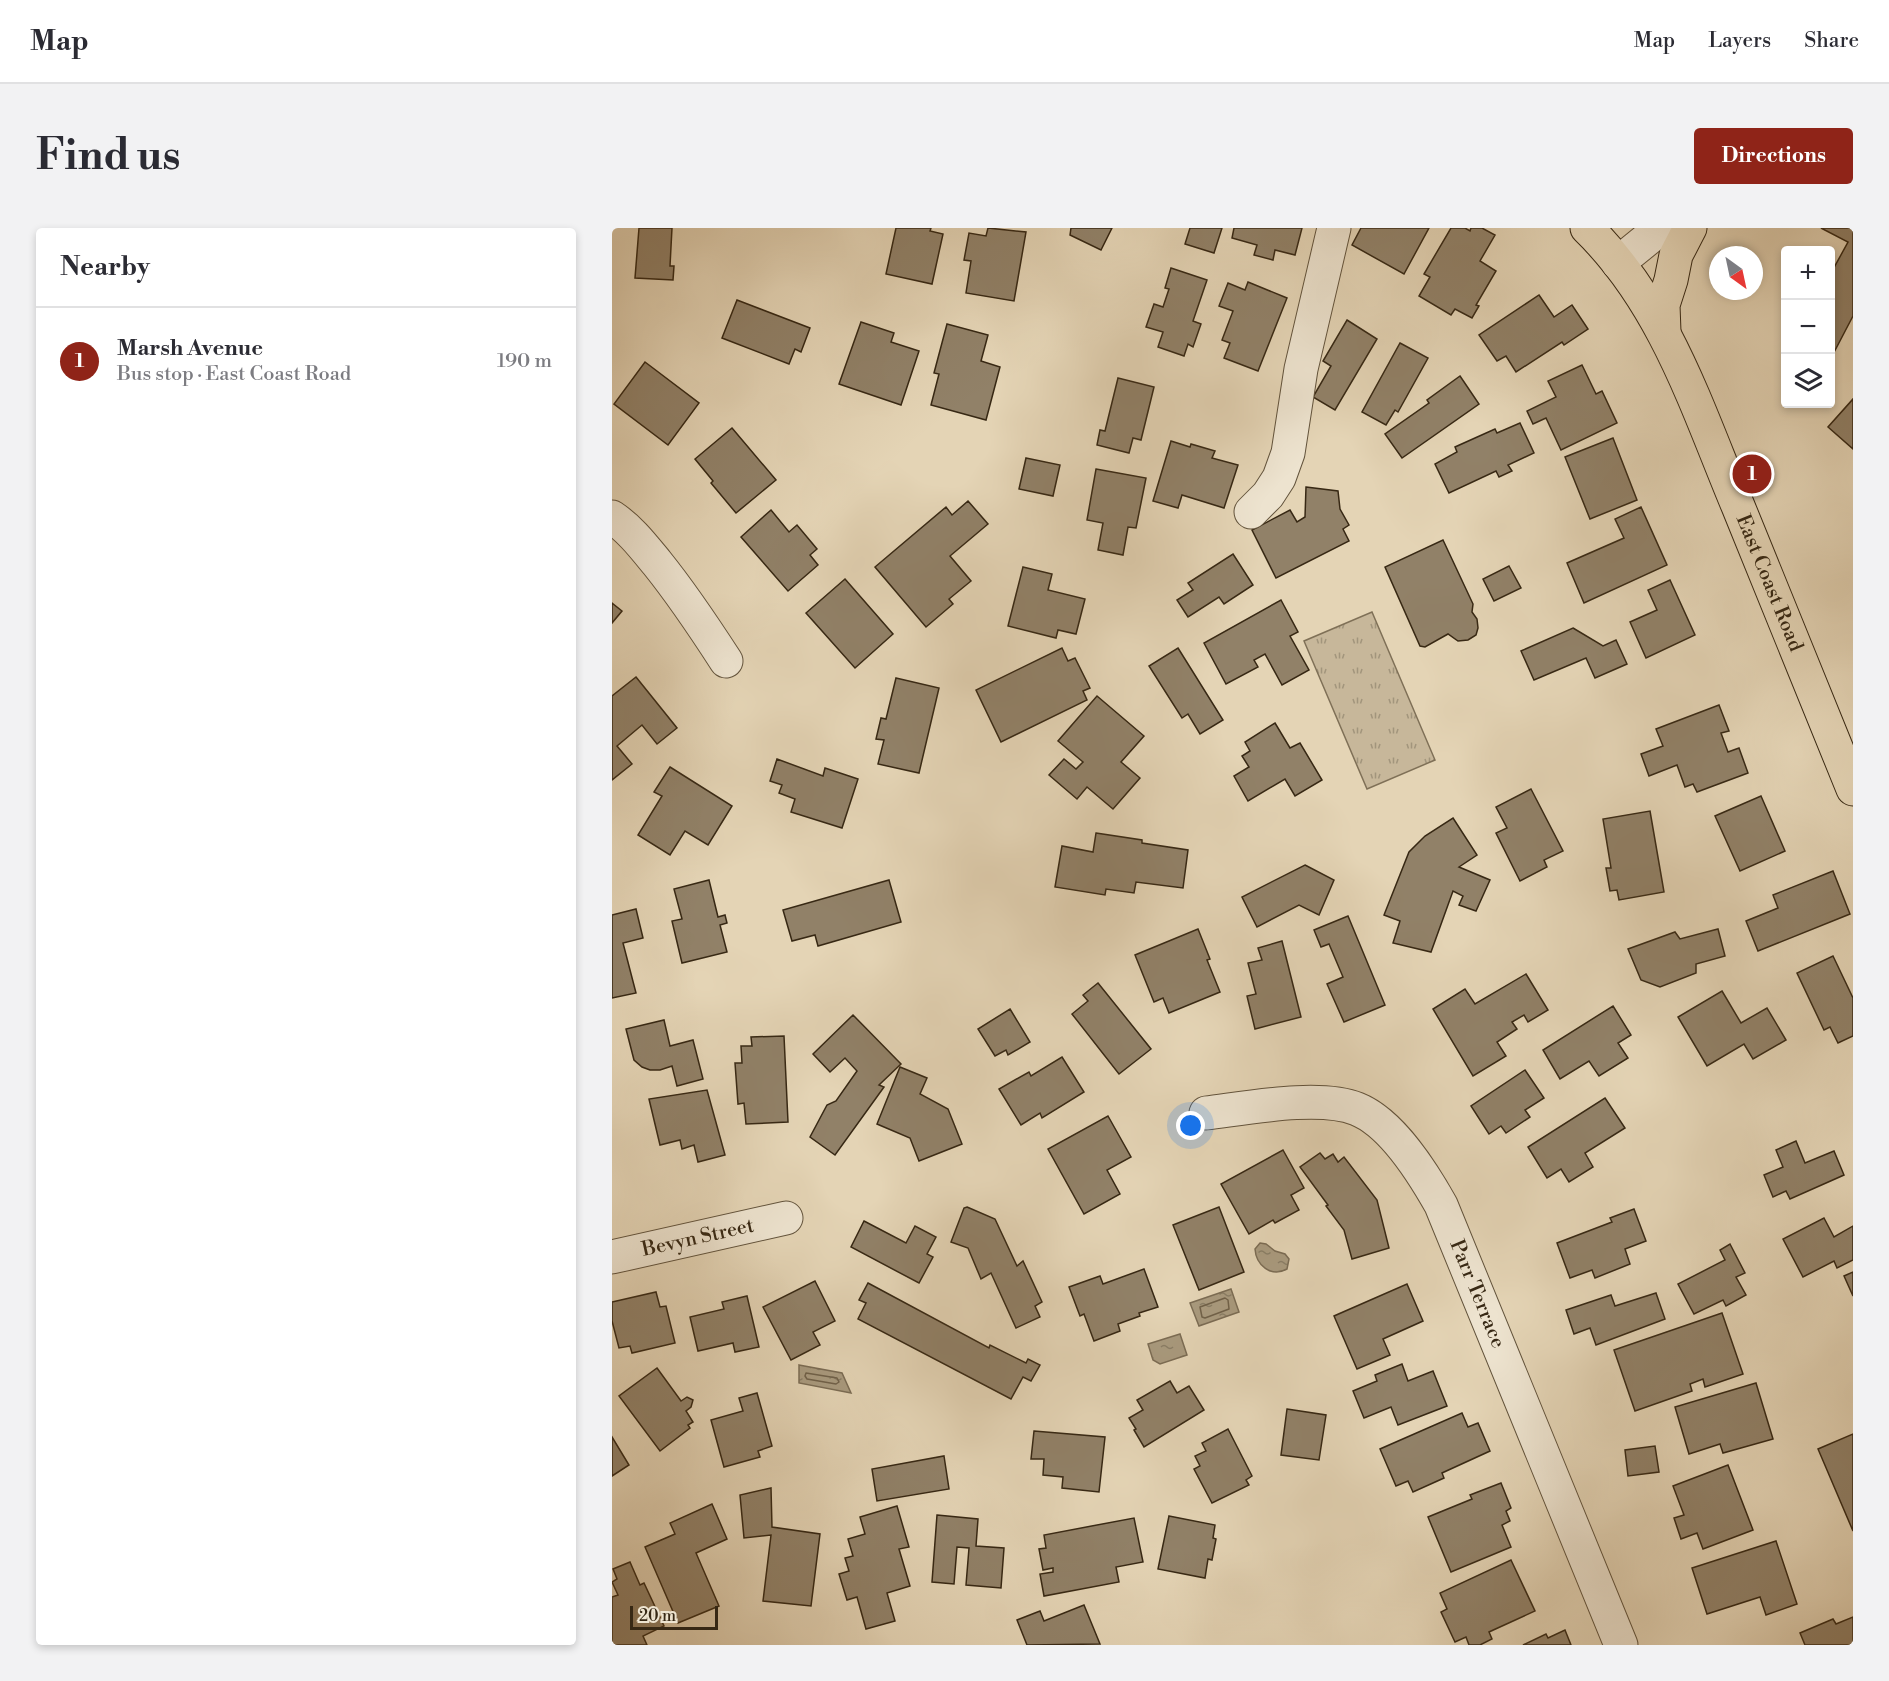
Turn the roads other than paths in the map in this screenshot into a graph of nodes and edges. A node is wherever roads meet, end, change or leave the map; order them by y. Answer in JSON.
{"nodes":[{"id":1,"x":1334,"y":228,"type":"edge"},
{"id":2,"x":1661,"y":228,"type":"edge"},
{"id":3,"x":1690,"y":228,"type":"edge"},
{"id":4,"x":1605,"y":240,"type":"edge"},
{"id":5,"x":1664,"y":332,"type":"junction"},
{"id":6,"x":1251,"y":512,"type":"dead end"},
{"id":7,"x":612,"y":517,"type":"edge"},
{"id":8,"x":726,"y":661,"type":"dead end"},
{"id":9,"x":1853,"y":789,"type":"edge"},
{"id":10,"x":1206,"y":1113,"type":"dead end"},
{"id":11,"x":786,"y":1218,"type":"dead end"},
{"id":12,"x":612,"y":1257,"type":"edge"},
{"id":13,"x":1621,"y":1645,"type":"edge"}],
"edges":[{"from":1,"to":6,"type":"street"},
{"from":2,"to":4,"type":"street"},
{"from":3,"to":5,"type":"main road"},
{"from":4,"to":5,"type":"main road","name":"East Coast Road"},
{"from":5,"to":9,"type":"main road","name":"East Coast Road"},
{"from":7,"to":8,"type":"street"},
{"from":10,"to":13,"type":"street","name":"Parr Terrace"},
{"from":11,"to":12,"type":"street","name":"Bevyn Street"}]}
